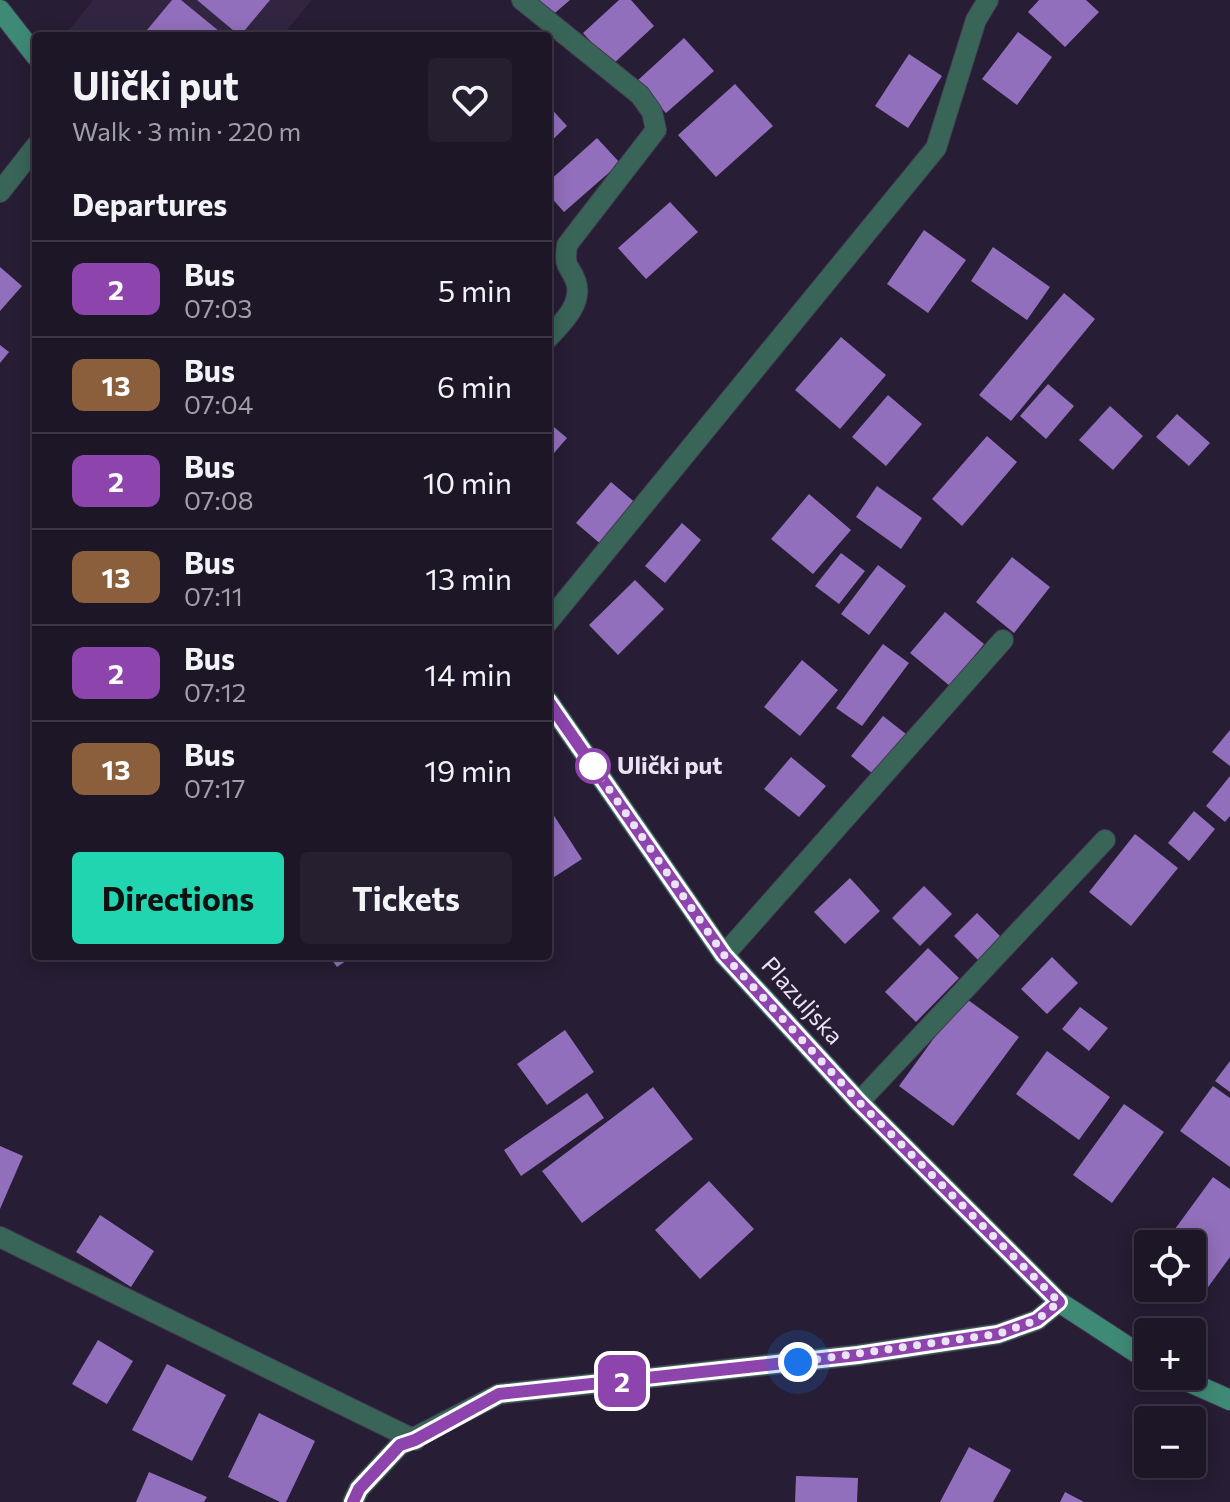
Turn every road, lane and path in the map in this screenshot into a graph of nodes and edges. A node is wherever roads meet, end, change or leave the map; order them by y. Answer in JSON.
{"nodes":[{"id":1,"x":522,"y":0,"type":"edge"},
{"id":2,"x":988,"y":0,"type":"edge"},
{"id":3,"x":0,"y":10,"type":"edge"},
{"id":4,"x":32,"y":51,"type":"edge"},
{"id":5,"x":32,"y":151,"type":"edge"},
{"id":6,"x":0,"y":192,"type":"edge"},
{"id":7,"x":552,"y":334,"type":"edge"},
{"id":8,"x":552,"y":617,"type":"edge"},
{"id":9,"x":1003,"y":640,"type":"dead end"},
{"id":10,"x":552,"y":707,"type":"edge"},
{"id":11,"x":1105,"y":840,"type":"dead end"},
{"id":12,"x":724,"y":955,"type":"junction"},
{"id":13,"x":859,"y":1102,"type":"junction"},
{"id":14,"x":0,"y":1237,"type":"edge"},
{"id":15,"x":1059,"y":1302,"type":"junction"},
{"id":16,"x":1134,"y":1351,"type":"edge"},
{"id":17,"x":1206,"y":1389,"type":"edge"},
{"id":18,"x":1230,"y":1400,"type":"edge"},
{"id":19,"x":415,"y":1440,"type":"junction"},
{"id":20,"x":353,"y":1502,"type":"edge"}],
"edges":[{"from":1,"to":7,"type":"street"},
{"from":2,"to":8,"type":"street"},
{"from":3,"to":4,"type":"main road"},
{"from":5,"to":6,"type":"street"},
{"from":9,"to":12,"type":"street"},
{"from":10,"to":12,"type":"main road","name":"Plazuljska"},
{"from":11,"to":13,"type":"street"},
{"from":12,"to":13,"type":"main road","name":"Plazuljska"},
{"from":13,"to":15,"type":"main road","name":"Plazuljska"},
{"from":14,"to":19,"type":"street"},
{"from":15,"to":16,"type":"main road","name":"Plazuljska"},
{"from":15,"to":19,"type":"street"},
{"from":17,"to":18,"type":"main road"},
{"from":19,"to":20,"type":"street"}]}
